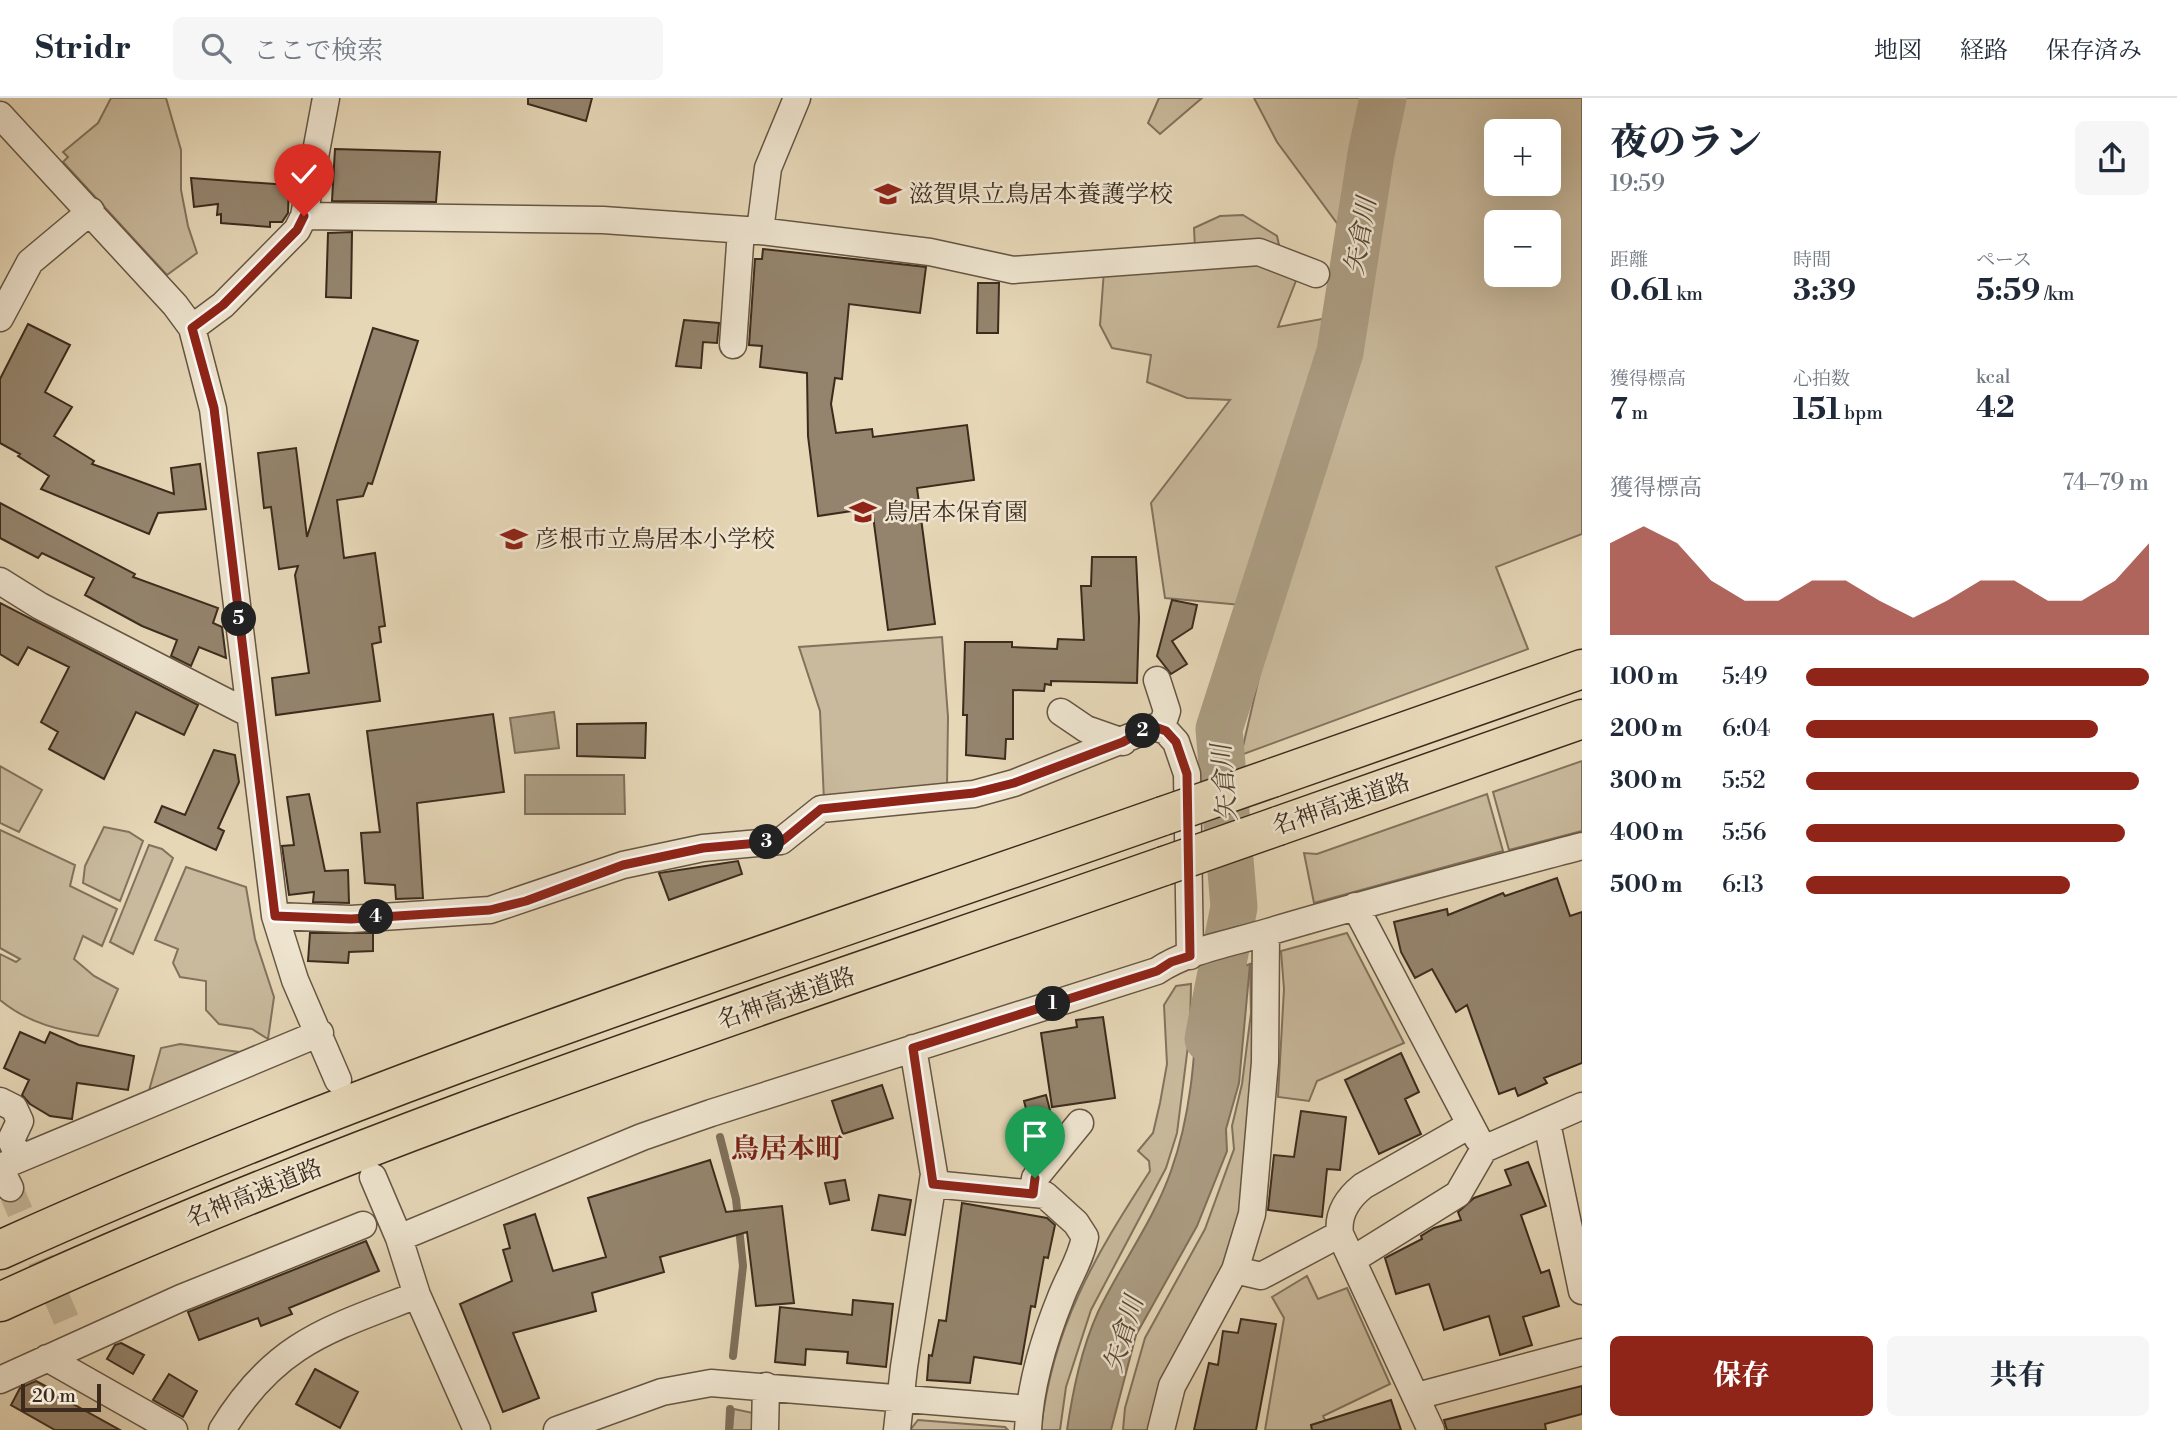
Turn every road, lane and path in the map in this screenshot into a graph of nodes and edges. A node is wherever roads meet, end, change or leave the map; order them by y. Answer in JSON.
{"nodes":[{"id":1,"x":326,"y":98,"type":"edge"},
{"id":2,"x":797,"y":98,"type":"edge"},
{"id":3,"x":0,"y":115,"type":"edge"},
{"id":4,"x":91,"y":211,"type":"junction"},
{"id":5,"x":304,"y":216,"type":"junction"},
{"id":6,"x":750,"y":230,"type":"junction"},
{"id":7,"x":1316,"y":274,"type":"dead end"},
{"id":8,"x":0,"y":318,"type":"edge"},
{"id":9,"x":192,"y":328,"type":"junction"},
{"id":10,"x":733,"y":345,"type":"dead end"},
{"id":11,"x":0,"y":581,"type":"edge"},
{"id":12,"x":1582,"y":669,"type":"edge"},
{"id":13,"x":1157,"y":680,"type":"dead end"},
{"id":14,"x":1061,"y":712,"type":"dead end"},
{"id":15,"x":248,"y":713,"type":"junction"},
{"id":16,"x":1582,"y":719,"type":"edge"},
{"id":17,"x":1161,"y":729,"type":"junction"},
{"id":18,"x":1123,"y":742,"type":"junction"},
{"id":19,"x":1582,"y":846,"type":"edge"},
{"id":20,"x":1355,"y":906,"type":"junction"},
{"id":21,"x":275,"y":916,"type":"junction"},
{"id":22,"x":1260,"y":934,"type":"junction"},
{"id":23,"x":1195,"y":955,"type":"junction"},
{"id":24,"x":320,"y":1033,"type":"junction"},
{"id":25,"x":913,"y":1048,"type":"junction"},
{"id":26,"x":338,"y":1080,"type":"dead end"},
{"id":27,"x":0,"y":1101,"type":"edge"},
{"id":28,"x":1582,"y":1105,"type":"edge"},
{"id":29,"x":1080,"y":1123,"type":"dead end"},
{"id":30,"x":1547,"y":1123,"type":"junction"},
{"id":31,"x":1470,"y":1125,"type":"junction"},
{"id":32,"x":1484,"y":1149,"type":"junction"},
{"id":33,"x":7,"y":1170,"type":"edge"},
{"id":34,"x":373,"y":1177,"type":"dead end"},
{"id":35,"x":933,"y":1184,"type":"junction"},
{"id":36,"x":1033,"y":1194,"type":"junction"},
{"id":37,"x":363,"y":1225,"type":"dead end"},
{"id":38,"x":1340,"y":1234,"type":"junction"},
{"id":39,"x":399,"y":1238,"type":"junction"},
{"id":40,"x":0,"y":1250,"type":"edge"},
{"id":41,"x":1352,"y":1260,"type":"junction"},
{"id":42,"x":1235,"y":1270,"type":"junction"},
{"id":43,"x":1582,"y":1291,"type":"edge"},
{"id":44,"x":418,"y":1295,"type":"junction"},
{"id":45,"x":0,"y":1302,"type":"edge"},
{"id":46,"x":1582,"y":1352,"type":"edge"},
{"id":47,"x":47,"y":1358,"type":"junction"},
{"id":48,"x":0,"y":1380,"type":"edge"},
{"id":49,"x":766,"y":1386,"type":"junction"},
{"id":50,"x":1417,"y":1396,"type":"junction"},
{"id":51,"x":900,"y":1398,"type":"junction"},
{"id":52,"x":1029,"y":1419,"type":"edge"},
{"id":53,"x":174,"y":1430,"type":"edge"},
{"id":54,"x":222,"y":1430,"type":"edge"},
{"id":55,"x":477,"y":1430,"type":"edge"},
{"id":56,"x":557,"y":1430,"type":"edge"},
{"id":57,"x":765,"y":1430,"type":"edge"},
{"id":58,"x":897,"y":1430,"type":"edge"},
{"id":59,"x":1161,"y":1430,"type":"edge"},
{"id":60,"x":1431,"y":1430,"type":"edge"}],
"edges":[{"from":1,"to":5,"type":"street"},
{"from":2,"to":6,"type":"street"},
{"from":3,"to":4,"type":"street"},
{"from":4,"to":8,"type":"street"},
{"from":4,"to":9,"type":"street"},
{"from":5,"to":6,"type":"street"},
{"from":5,"to":9,"type":"street"},
{"from":6,"to":7,"type":"street"},
{"from":6,"to":10,"type":"street"},
{"from":9,"to":15,"type":"street"},
{"from":11,"to":15,"type":"street"},
{"from":12,"to":40,"type":"highway","name":"名神高速道路","bridge":true},
{"from":13,"to":17,"type":"street"},
{"from":14,"to":18,"type":"street"},
{"from":15,"to":21,"type":"street"},
{"from":16,"to":45,"type":"highway","name":"名神高速道路","bridge":true},
{"from":17,"to":18,"type":"street"},
{"from":17,"to":23,"type":"street"},
{"from":18,"to":21,"type":"street"},
{"from":19,"to":20,"type":"street"},
{"from":20,"to":22,"type":"street"},
{"from":20,"to":31,"type":"street"},
{"from":21,"to":24,"type":"street"},
{"from":22,"to":23,"type":"street"},
{"from":22,"to":42,"type":"street"},
{"from":23,"to":25,"type":"street"},
{"from":24,"to":26,"type":"street"},
{"from":24,"to":33,"type":"street"},
{"from":25,"to":35,"type":"street"},
{"from":25,"to":39,"type":"street"},
{"from":27,"to":33,"type":"street"},
{"from":28,"to":30,"type":"street"},
{"from":29,"to":36,"type":"street"},
{"from":30,"to":32,"type":"street"},
{"from":30,"to":43,"type":"street"},
{"from":31,"to":32,"type":"street"},
{"from":31,"to":38,"type":"street"},
{"from":32,"to":41,"type":"street"},
{"from":34,"to":39,"type":"street"},
{"from":35,"to":36,"type":"street"},
{"from":35,"to":51,"type":"street"},
{"from":36,"to":52,"type":"street"},
{"from":37,"to":47,"type":"street"},
{"from":38,"to":41,"type":"street"},
{"from":38,"to":42,"type":"street"},
{"from":39,"to":44,"type":"street"},
{"from":41,"to":50,"type":"street"},
{"from":42,"to":59,"type":"street"},
{"from":44,"to":54,"type":"street"},
{"from":44,"to":55,"type":"street"},
{"from":46,"to":50,"type":"street"},
{"from":47,"to":48,"type":"street"},
{"from":47,"to":53,"type":"street"},
{"from":49,"to":51,"type":"street"},
{"from":49,"to":56,"type":"street"},
{"from":49,"to":57,"type":"street"},
{"from":50,"to":60,"type":"street"},
{"from":51,"to":52,"type":"street"},
{"from":51,"to":58,"type":"street"}]}
